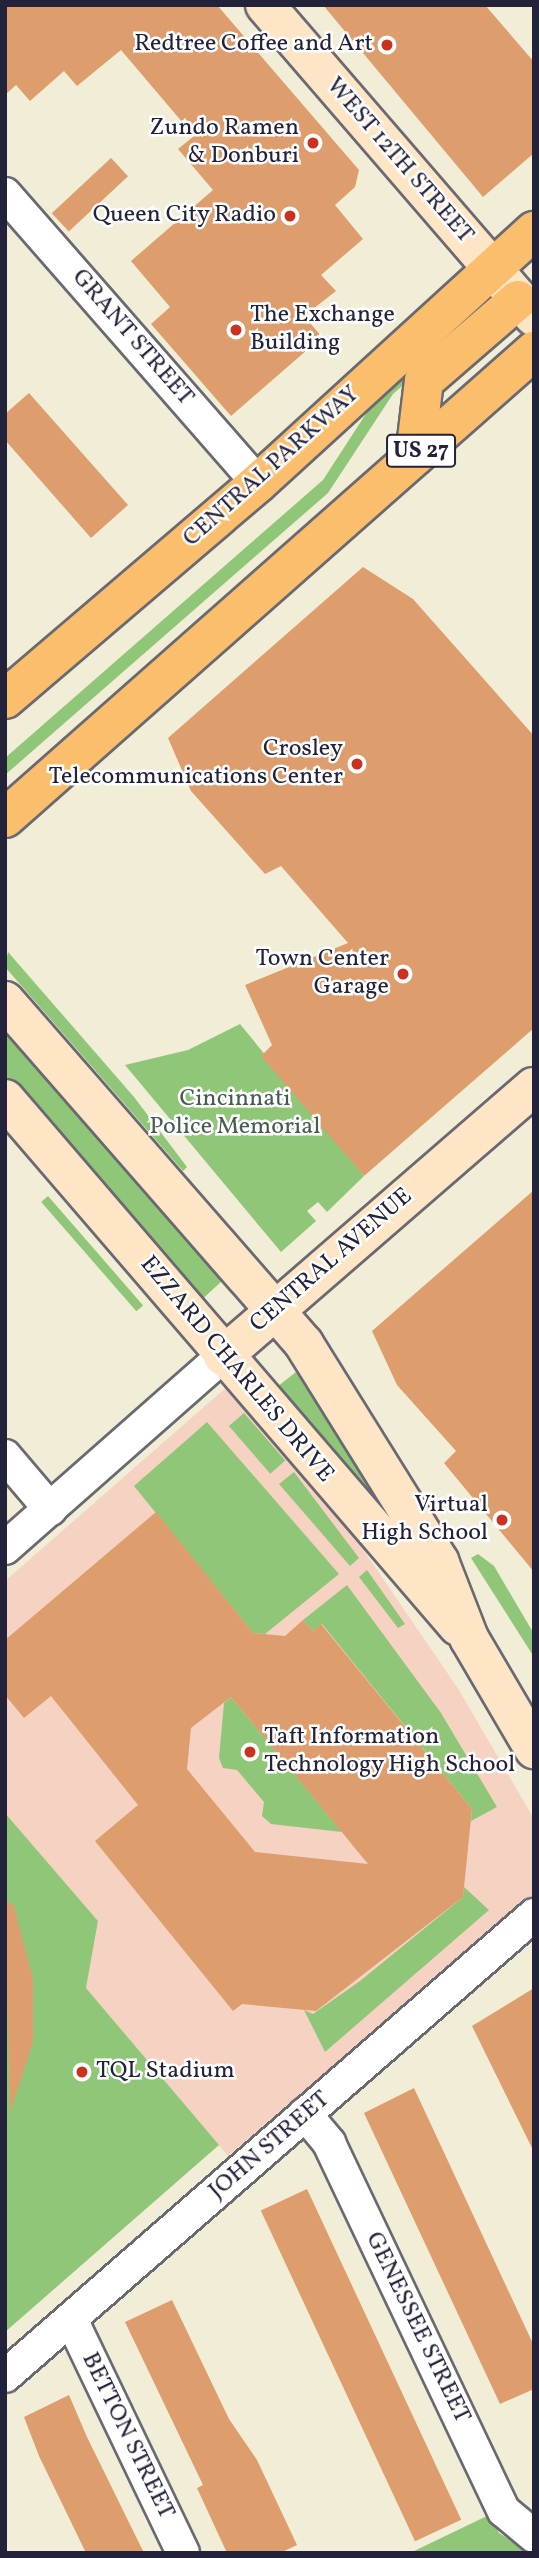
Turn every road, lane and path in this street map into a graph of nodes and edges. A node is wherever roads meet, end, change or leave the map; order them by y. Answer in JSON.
{"nodes":[{"id":1,"x":265,"y":5,"type":"edge"},
{"id":2,"x":5,"y":194,"type":"edge"},
{"id":3,"x":534,"y":231,"type":"edge"},
{"id":4,"x":492,"y":269,"type":"junction"},
{"id":5,"x":526,"y":308,"type":"edge"},
{"id":6,"x":534,"y":351,"type":"edge"},
{"id":7,"x":415,"y":456,"type":"junction"},
{"id":8,"x":258,"y":482,"type":"junction"},
{"id":9,"x":5,"y":699,"type":"edge"},
{"id":10,"x":5,"y":818,"type":"edge"},
{"id":11,"x":5,"y":1001,"type":"edge"},
{"id":12,"x":534,"y":1087,"type":"edge"},
{"id":13,"x":5,"y":1099,"type":"edge"},
{"id":14,"x":276,"y":1310,"type":"junction"},
{"id":15,"x":223,"y":1356,"type":"junction"},
{"id":16,"x":5,"y":1456,"type":"edge"},
{"id":17,"x":50,"y":1509,"type":"junction"},
{"id":18,"x":5,"y":1548,"type":"edge"},
{"id":19,"x":469,"y":1638,"type":"junction"},
{"id":20,"x":534,"y":1749,"type":"edge"},
{"id":21,"x":534,"y":1915,"type":"edge"},
{"id":22,"x":305,"y":2114,"type":"junction"},
{"id":23,"x":71,"y":2319,"type":"junction"},
{"id":24,"x":5,"y":2376,"type":"edge"},
{"id":25,"x":534,"y":2536,"type":"edge"},
{"id":26,"x":183,"y":2553,"type":"edge"}],
"edges":[{"from":1,"to":4,"type":"main road","name":"WEST 12TH STREET"},
{"from":2,"to":8,"type":"street","name":"GRANT STREET"},
{"from":3,"to":4,"type":"main road","name":"CENTRAL PARKWAY"},
{"from":4,"to":5,"type":"main road","name":"WEST 12TH STREET"},
{"from":4,"to":8,"type":"main road","name":"CENTRAL PARKWAY"},
{"from":5,"to":7,"type":"main road"},
{"from":6,"to":7,"type":"main road","number":"US 27"},
{"from":7,"to":10,"type":"main road","number":"US 27"},
{"from":8,"to":9,"type":"main road","name":"CENTRAL PARKWAY"},
{"from":11,"to":14,"type":"main road","name":"EZZARD CHARLES DRIVE"},
{"from":12,"to":14,"type":"main road","name":"CENTRAL AVENUE"},
{"from":13,"to":15,"type":"main road","name":"EZZARD CHARLES DRIVE"},
{"from":14,"to":15,"type":"main road","name":"CENTRAL AVENUE"},
{"from":14,"to":19,"type":"main road","name":"EZZARD CHARLES DRIVE"},
{"from":15,"to":17,"type":"street","name":"CENTRAL AVENUE"},
{"from":15,"to":19,"type":"main road","name":"EZZARD CHARLES DRIVE"},
{"from":16,"to":17,"type":"street"},
{"from":17,"to":18,"type":"street","name":"CENTRAL AVENUE"},
{"from":19,"to":20,"type":"main road","name":"EZZARD CHARLES DRIVE"},
{"from":21,"to":22,"type":"street","name":"JOHN STREET"},
{"from":22,"to":23,"type":"street","name":"JOHN STREET"},
{"from":22,"to":25,"type":"street","name":"GENESSEE STREET"},
{"from":23,"to":24,"type":"street","name":"JOHN STREET"},
{"from":23,"to":26,"type":"street","name":"BETTON STREET"}]}
